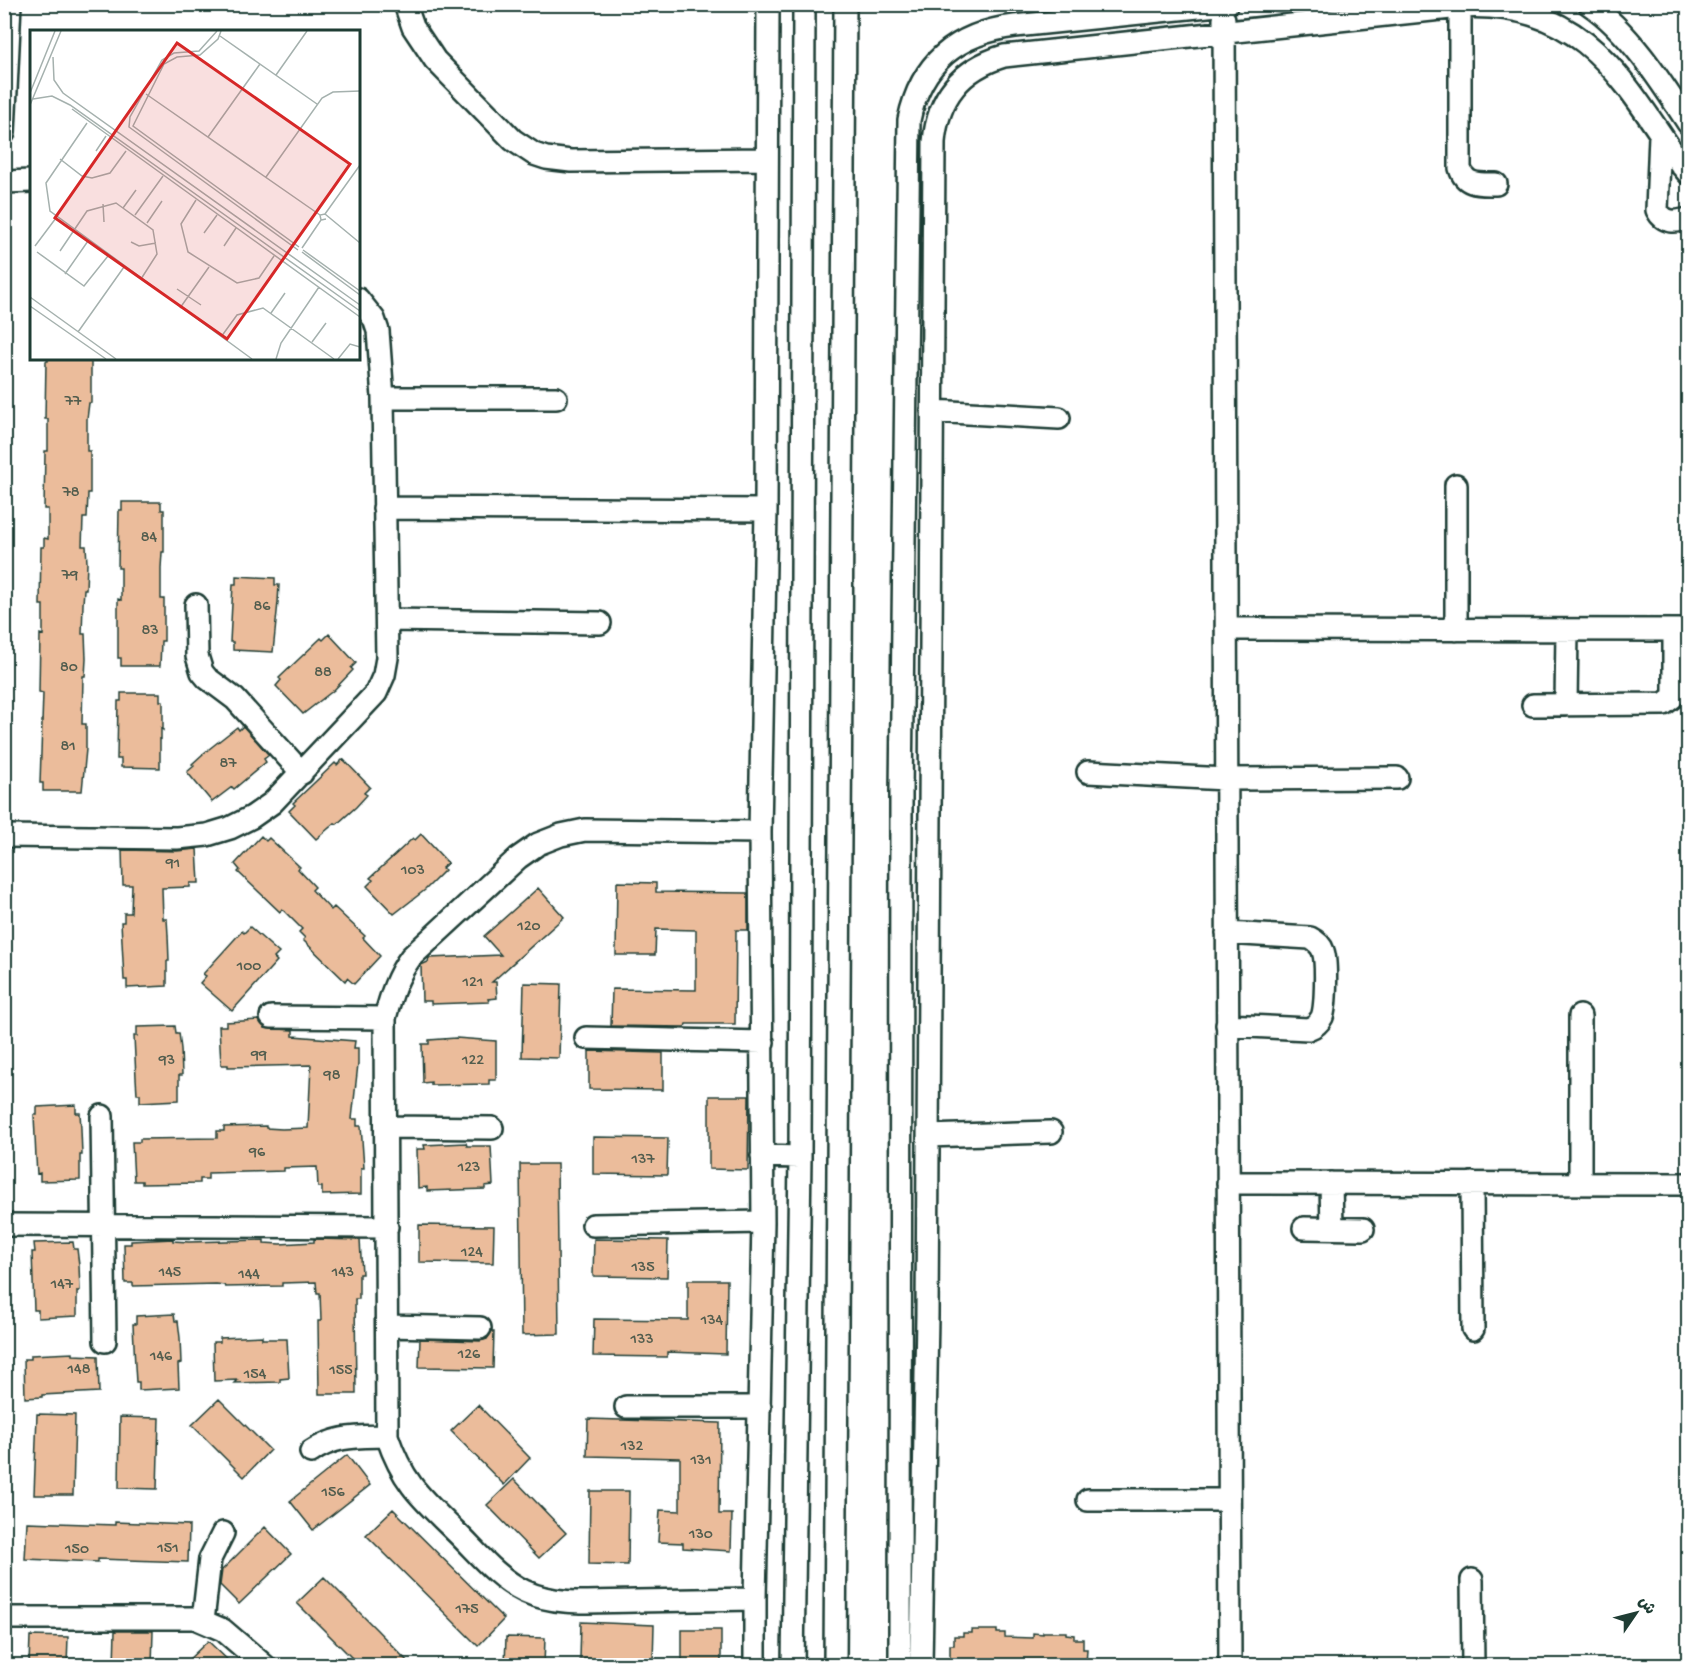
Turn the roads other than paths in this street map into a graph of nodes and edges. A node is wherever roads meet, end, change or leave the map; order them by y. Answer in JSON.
{"nodes":[{"id":1,"x":405,"y":4,"type":"edge"},
{"id":2,"x":768,"y":4,"type":"edge"},
{"id":3,"x":804,"y":4,"type":"edge"},
{"id":4,"x":845,"y":4,"type":"edge"},
{"id":5,"x":1589,"y":4,"type":"edge"},
{"id":6,"x":4,"y":5,"type":"edge"},
{"id":7,"x":10,"y":5,"type":"edge"},
{"id":8,"x":1225,"y":5,"type":"edge"},
{"id":9,"x":1460,"y":7,"type":"junction"},
{"id":10,"x":1224,"y":33,"type":"junction"},
{"id":11,"x":1689,"y":123,"type":"edge"},
{"id":12,"x":4,"y":133,"type":"edge"},
{"id":13,"x":1660,"y":135,"type":"junction"},
{"id":14,"x":766,"y":159,"type":"junction"},
{"id":15,"x":1689,"y":173,"type":"edge"},
{"id":16,"x":30,"y":180,"type":"edge"},
{"id":17,"x":4,"y":182,"type":"edge"},
{"id":18,"x":1496,"y":184,"type":"dead end"},
{"id":19,"x":1689,"y":219,"type":"edge"},
{"id":20,"x":907,"y":228,"type":"junction"},
{"id":21,"x":933,"y":228,"type":"junction"},
{"id":22,"x":360,"y":301,"type":"edge"},
{"id":23,"x":383,"y":398,"type":"junction"},
{"id":24,"x":556,"y":398,"type":"dead end"},
{"id":25,"x":932,"y":411,"type":"junction"},
{"id":26,"x":1059,"y":418,"type":"dead end"},
{"id":27,"x":1456,"y":485,"type":"dead end"},
{"id":28,"x":384,"y":508,"type":"junction"},
{"id":29,"x":765,"y":510,"type":"junction"},
{"id":30,"x":196,"y":605,"type":"dead end"},
{"id":31,"x":387,"y":620,"type":"junction"},
{"id":32,"x":600,"y":623,"type":"dead end"},
{"id":33,"x":1226,"y":629,"type":"junction"},
{"id":34,"x":1456,"y":630,"type":"junction"},
{"id":35,"x":1567,"y":630,"type":"junction"},
{"id":36,"x":1681,"y":630,"type":"edge"},
{"id":37,"x":1533,"y":705,"type":"dead end"},
{"id":38,"x":1566,"y":705,"type":"junction"},
{"id":39,"x":1088,"y":772,"type":"dead end"},
{"id":40,"x":302,"y":773,"type":"junction"},
{"id":41,"x":1397,"y":778,"type":"dead end"},
{"id":42,"x":1226,"y":779,"type":"junction"},
{"id":43,"x":901,"y":793,"type":"junction"},
{"id":44,"x":930,"y":794,"type":"junction"},
{"id":45,"x":760,"y":832,"type":"junction"},
{"id":46,"x":4,"y":836,"type":"edge"},
{"id":47,"x":1227,"y":933,"type":"junction"},
{"id":48,"x":1580,"y":1016,"type":"dead end"},
{"id":49,"x":271,"y":1017,"type":"dead end"},
{"id":50,"x":385,"y":1018,"type":"junction"},
{"id":51,"x":1227,"y":1025,"type":"junction"},
{"id":52,"x":586,"y":1038,"type":"dead end"},
{"id":53,"x":763,"y":1042,"type":"junction"},
{"id":54,"x":102,"y":1116,"type":"dead end"},
{"id":55,"x":387,"y":1127,"type":"junction"},
{"id":56,"x":492,"y":1128,"type":"dead end"},
{"id":57,"x":1051,"y":1132,"type":"dead end"},
{"id":58,"x":928,"y":1136,"type":"junction"},
{"id":59,"x":762,"y":1156,"type":"junction"},
{"id":60,"x":800,"y":1158,"type":"junction"},
{"id":61,"x":1228,"y":1183,"type":"junction"},
{"id":62,"x":1331,"y":1183,"type":"junction"},
{"id":63,"x":1472,"y":1183,"type":"junction"},
{"id":64,"x":1580,"y":1183,"type":"junction"},
{"id":65,"x":1689,"y":1184,"type":"edge"},
{"id":66,"x":763,"y":1222,"type":"junction"},
{"id":67,"x":4,"y":1225,"type":"edge"},
{"id":68,"x":103,"y":1225,"type":"junction"},
{"id":69,"x":593,"y":1225,"type":"dead end"},
{"id":70,"x":387,"y":1227,"type":"junction"},
{"id":71,"x":1304,"y":1228,"type":"dead end"},
{"id":72,"x":1332,"y":1228,"type":"junction"},
{"id":73,"x":1363,"y":1229,"type":"dead end"},
{"id":74,"x":387,"y":1326,"type":"junction"},
{"id":75,"x":480,"y":1328,"type":"dead end"},
{"id":76,"x":1473,"y":1329,"type":"dead end"},
{"id":77,"x":105,"y":1341,"type":"dead end"},
{"id":78,"x":626,"y":1407,"type":"dead end"},
{"id":79,"x":760,"y":1407,"type":"junction"},
{"id":80,"x":387,"y":1436,"type":"junction"},
{"id":81,"x":311,"y":1452,"type":"dead end"},
{"id":82,"x":1088,"y":1500,"type":"dead end"},
{"id":83,"x":1229,"y":1500,"type":"junction"},
{"id":84,"x":223,"y":1533,"type":"dead end"},
{"id":85,"x":1472,"y":1580,"type":"dead end"},
{"id":86,"x":755,"y":1599,"type":"junction"},
{"id":87,"x":4,"y":1618,"type":"edge"},
{"id":88,"x":203,"y":1621,"type":"junction"},
{"id":89,"x":265,"y":1665,"type":"edge"},
{"id":90,"x":755,"y":1665,"type":"edge"},
{"id":91,"x":793,"y":1665,"type":"edge"},
{"id":92,"x":834,"y":1665,"type":"edge"},
{"id":93,"x":900,"y":1665,"type":"edge"},
{"id":94,"x":921,"y":1665,"type":"edge"},
{"id":95,"x":1230,"y":1665,"type":"edge"},
{"id":96,"x":1473,"y":1665,"type":"edge"}],
"edges":[{"from":1,"to":14,"type":"street"},
{"from":2,"to":14,"type":"street"},
{"from":3,"to":60,"type":"street"},
{"from":4,"to":92,"type":"street"},
{"from":5,"to":11,"type":"street"},
{"from":6,"to":7,"type":"street"},
{"from":7,"to":12,"type":"street"},
{"from":8,"to":10,"type":"street"},
{"from":8,"to":20,"type":"street"},
{"from":9,"to":10,"type":"street"},
{"from":9,"to":13,"type":"street"},
{"from":9,"to":18,"type":"street"},
{"from":10,"to":21,"type":"street"},
{"from":10,"to":33,"type":"street"},
{"from":13,"to":15,"type":"street"},
{"from":13,"to":19,"type":"street"},
{"from":14,"to":29,"type":"street"},
{"from":16,"to":17,"type":"street"},
{"from":20,"to":21,"type":"street"},
{"from":20,"to":43,"type":"street"},
{"from":21,"to":25,"type":"street"},
{"from":22,"to":23,"type":"street"},
{"from":23,"to":24,"type":"street"},
{"from":23,"to":28,"type":"street"},
{"from":25,"to":26,"type":"street"},
{"from":25,"to":44,"type":"street"},
{"from":27,"to":34,"type":"street"},
{"from":28,"to":29,"type":"street"},
{"from":28,"to":31,"type":"street"},
{"from":29,"to":45,"type":"street"},
{"from":30,"to":40,"type":"street"},
{"from":31,"to":32,"type":"street"},
{"from":31,"to":40,"type":"street"},
{"from":33,"to":34,"type":"street"},
{"from":33,"to":42,"type":"street"},
{"from":34,"to":35,"type":"street"},
{"from":35,"to":36,"type":"street"},
{"from":35,"to":38,"type":"street"},
{"from":36,"to":38,"type":"street"},
{"from":37,"to":38,"type":"street"},
{"from":39,"to":42,"type":"street"},
{"from":40,"to":46,"type":"street"},
{"from":41,"to":42,"type":"street"},
{"from":42,"to":47,"type":"street"},
{"from":43,"to":44,"type":"street"},
{"from":43,"to":93,"type":"street"},
{"from":44,"to":58,"type":"street"},
{"from":45,"to":50,"type":"street"},
{"from":45,"to":53,"type":"street"},
{"from":47,"to":51,"type":"street"},
{"from":47,"to":51,"type":"street"},
{"from":48,"to":64,"type":"street"},
{"from":49,"to":50,"type":"street"},
{"from":50,"to":55,"type":"street"},
{"from":51,"to":61,"type":"street"},
{"from":52,"to":53,"type":"street"},
{"from":53,"to":59,"type":"street"},
{"from":54,"to":68,"type":"street"},
{"from":55,"to":56,"type":"street"},
{"from":55,"to":70,"type":"street"},
{"from":57,"to":58,"type":"street"},
{"from":58,"to":94,"type":"street"},
{"from":59,"to":60,"type":"street"},
{"from":59,"to":66,"type":"street"},
{"from":60,"to":91,"type":"street"},
{"from":61,"to":62,"type":"street"},
{"from":61,"to":83,"type":"street"},
{"from":62,"to":63,"type":"street"},
{"from":62,"to":72,"type":"street"},
{"from":63,"to":64,"type":"street"},
{"from":63,"to":76,"type":"street"},
{"from":64,"to":65,"type":"street"},
{"from":66,"to":69,"type":"street"},
{"from":66,"to":79,"type":"street"},
{"from":67,"to":68,"type":"street"},
{"from":68,"to":70,"type":"street"},
{"from":68,"to":77,"type":"street"},
{"from":70,"to":74,"type":"street"},
{"from":71,"to":72,"type":"street"},
{"from":72,"to":73,"type":"street"},
{"from":74,"to":75,"type":"street"},
{"from":74,"to":80,"type":"street"},
{"from":78,"to":79,"type":"street"},
{"from":79,"to":86,"type":"street"},
{"from":80,"to":81,"type":"street"},
{"from":80,"to":86,"type":"street"},
{"from":82,"to":83,"type":"street"},
{"from":83,"to":95,"type":"street"},
{"from":84,"to":88,"type":"street"},
{"from":85,"to":96,"type":"street"},
{"from":86,"to":90,"type":"street"},
{"from":87,"to":88,"type":"street"},
{"from":88,"to":89,"type":"street"}]}
